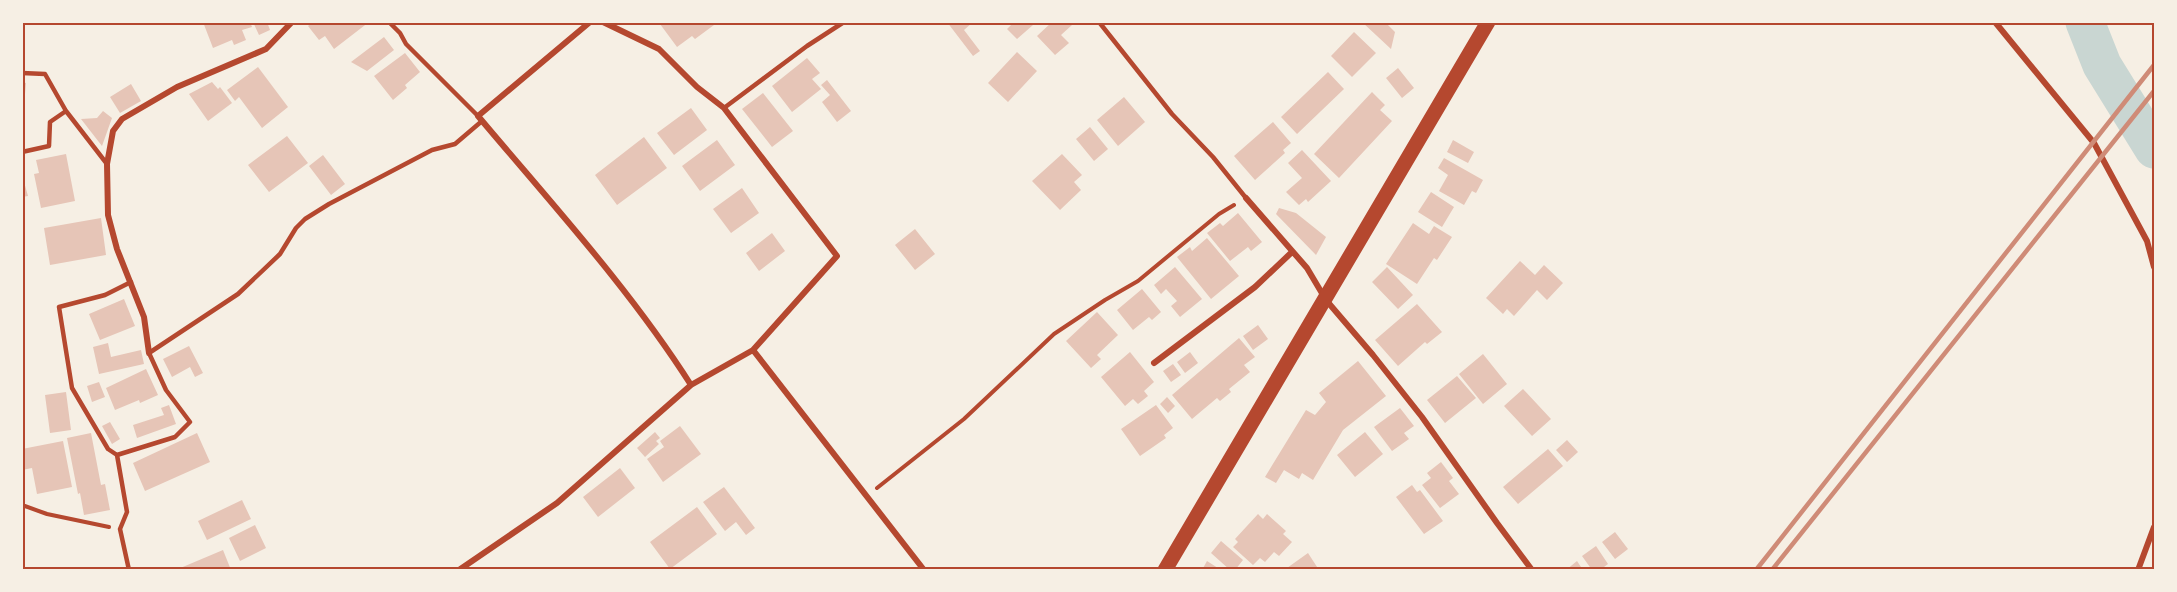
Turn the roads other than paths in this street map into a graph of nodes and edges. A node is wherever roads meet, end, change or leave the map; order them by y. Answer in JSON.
{"nodes":[{"id":1,"x":292,"y":22,"type":"edge"},
{"id":2,"x":389,"y":22,"type":"edge"},
{"id":3,"x":590,"y":22,"type":"edge"},
{"id":4,"x":603,"y":22,"type":"edge"},
{"id":5,"x":844,"y":22,"type":"edge"},
{"id":6,"x":1099,"y":22,"type":"edge"},
{"id":7,"x":1488,"y":22,"type":"edge"},
{"id":8,"x":1995,"y":22,"type":"edge"},
{"id":9,"x":22,"y":74,"type":"edge"},
{"id":10,"x":724,"y":108,"type":"junction"},
{"id":11,"x":66,"y":111,"type":"junction"},
{"id":12,"x":480,"y":118,"type":"junction"},
{"id":13,"x":22,"y":152,"type":"edge"},
{"id":14,"x":107,"y":164,"type":"junction"},
{"id":15,"x":1246,"y":198,"type":"joint"},
{"id":16,"x":2151,"y":241,"type":"edge"},
{"id":17,"x":1292,"y":252,"type":"junction"},
{"id":18,"x":2154,"y":267,"type":"edge"},
{"id":19,"x":131,"y":282,"type":"junction"},
{"id":20,"x":1326,"y":300,"type":"junction"},
{"id":21,"x":753,"y":350,"type":"junction"},
{"id":22,"x":149,"y":353,"type":"junction"},
{"id":23,"x":1154,"y":363,"type":"dead end"},
{"id":24,"x":691,"y":385,"type":"junction"},
{"id":25,"x":117,"y":455,"type":"junction"},
{"id":26,"x":2154,"y":526,"type":"edge"},
{"id":27,"x":129,"y":570,"type":"edge"},
{"id":28,"x":459,"y":570,"type":"edge"},
{"id":29,"x":924,"y":570,"type":"edge"},
{"id":30,"x":1165,"y":570,"type":"edge"},
{"id":31,"x":1532,"y":570,"type":"edge"},
{"id":32,"x":2138,"y":570,"type":"edge"}],
"edges":[{"from":1,"to":14,"type":"street"},
{"from":2,"to":12,"type":"lane"},
{"from":3,"to":12,"type":"street"},
{"from":4,"to":10,"type":"street"},
{"from":5,"to":10,"type":"lane"},
{"from":6,"to":15,"type":"lane"},
{"from":7,"to":20,"type":"main road"},
{"from":8,"to":16,"type":"street"},
{"from":9,"to":11,"type":"lane"},
{"from":10,"to":21,"type":"street"},
{"from":11,"to":13,"type":"lane"},
{"from":11,"to":14,"type":"lane"},
{"from":12,"to":22,"type":"lane"},
{"from":12,"to":24,"type":"street"},
{"from":14,"to":19,"type":"street"},
{"from":15,"to":17,"type":"street"},
{"from":16,"to":18,"type":"street"},
{"from":17,"to":20,"type":"street"},
{"from":17,"to":23,"type":"street"},
{"from":19,"to":22,"type":"street"},
{"from":19,"to":25,"type":"lane"},
{"from":20,"to":30,"type":"main road"},
{"from":20,"to":31,"type":"street"},
{"from":21,"to":24,"type":"street"},
{"from":21,"to":29,"type":"street"},
{"from":22,"to":25,"type":"lane"},
{"from":24,"to":28,"type":"street"},
{"from":25,"to":27,"type":"lane"},
{"from":26,"to":32,"type":"street"}]}
